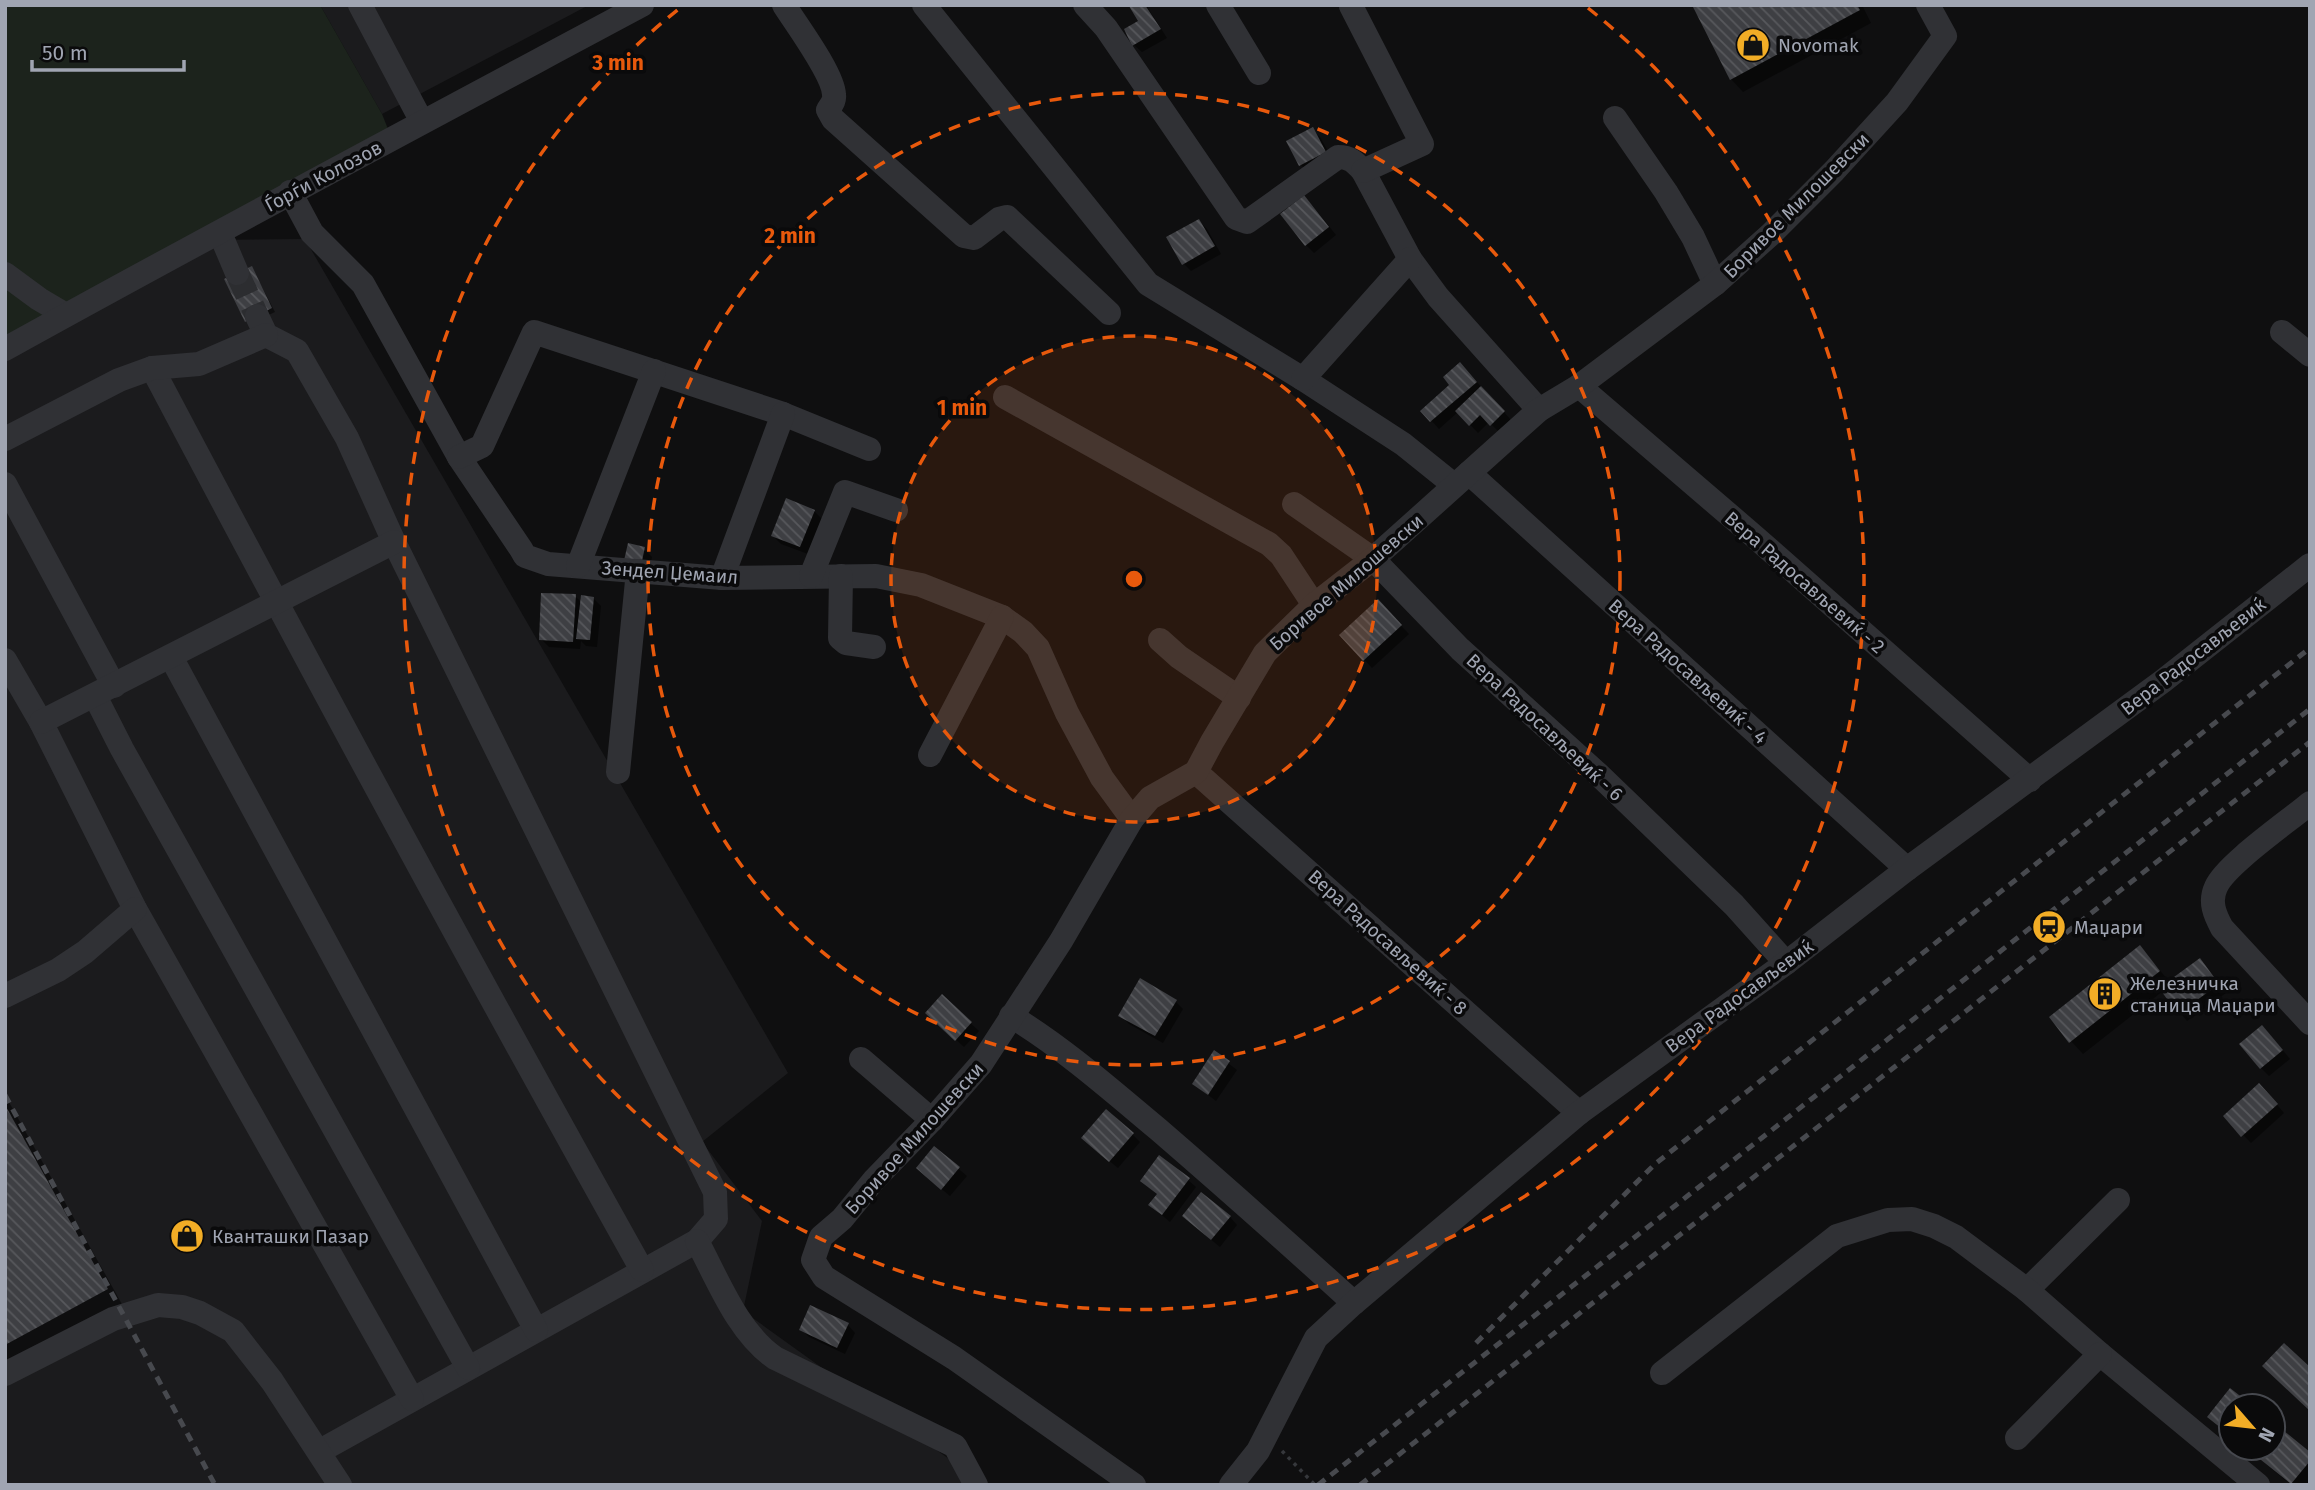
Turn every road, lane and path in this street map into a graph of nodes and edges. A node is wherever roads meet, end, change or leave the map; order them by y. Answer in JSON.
{"nodes":[{"id":1,"x":360,"y":5,"type":"edge"},
{"id":2,"x":642,"y":5,"type":"edge"},
{"id":3,"x":784,"y":5,"type":"edge"},
{"id":4,"x":925,"y":5,"type":"edge"},
{"id":5,"x":1085,"y":5,"type":"edge"},
{"id":6,"x":1218,"y":5,"type":"edge"},
{"id":7,"x":1928,"y":5,"type":"edge"},
{"id":8,"x":1351,"y":6,"type":"edge"},
{"id":9,"x":1259,"y":73,"type":"dead end"},
{"id":10,"x":1615,"y":118,"type":"dead end"},
{"id":11,"x":422,"y":122,"type":"junction"},
{"id":12,"x":1363,"y":171,"type":"junction"},
{"id":13,"x":290,"y":192,"type":"junction"},
{"id":14,"x":220,"y":233,"type":"junction"},
{"id":15,"x":1410,"y":259,"type":"junction"},
{"id":16,"x":237,"y":273,"type":"tunnel mouth"},
{"id":17,"x":5,"y":274,"type":"edge"},
{"id":18,"x":1715,"y":284,"type":"junction"},
{"id":19,"x":1110,"y":313,"type":"dead end"},
{"id":20,"x":66,"y":315,"type":"junction"},
{"id":21,"x":2282,"y":332,"type":"dead end"},
{"id":22,"x":5,"y":349,"type":"edge"},
{"id":23,"x":2310,"y":355,"type":"edge"},
{"id":24,"x":152,"y":368,"type":"junction"},
{"id":25,"x":654,"y":371,"type":"junction"},
{"id":26,"x":1303,"y":379,"type":"junction"},
{"id":27,"x":1579,"y":386,"type":"junction"},
{"id":28,"x":1005,"y":397,"type":"dead end"},
{"id":29,"x":1539,"y":410,"type":"junction"},
{"id":30,"x":783,"y":414,"type":"junction"},
{"id":31,"x":5,"y":439,"type":"edge"},
{"id":32,"x":869,"y":449,"type":"dead end"},
{"id":33,"x":459,"y":457,"type":"junction"},
{"id":34,"x":1462,"y":479,"type":"junction"},
{"id":35,"x":5,"y":484,"type":"edge"},
{"id":36,"x":1294,"y":504,"type":"dead end"},
{"id":37,"x":897,"y":510,"type":"dead end"},
{"id":38,"x":394,"y":542,"type":"junction"},
{"id":39,"x":1373,"y":559,"type":"junction"},
{"id":40,"x":2310,"y":565,"type":"edge"},
{"id":41,"x":578,"y":566,"type":"junction"},
{"id":42,"x":638,"y":571,"type":"junction"},
{"id":43,"x":811,"y":576,"type":"junction"},
{"id":44,"x":841,"y":576,"type":"junction"},
{"id":45,"x":722,"y":578,"type":"junction"},
{"id":46,"x":276,"y":603,"type":"junction"},
{"id":47,"x":1314,"y":605,"type":"junction"},
{"id":48,"x":1002,"y":617,"type":"junction"},
{"id":49,"x":1160,"y":640,"type":"dead end"},
{"id":50,"x":874,"y":647,"type":"dead end"},
{"id":51,"x":171,"y":657,"type":"junction"},
{"id":52,"x":5,"y":660,"type":"edge"},
{"id":53,"x":105,"y":691,"type":"junction"},
{"id":54,"x":1239,"y":698,"type":"junction"},
{"id":55,"x":41,"y":722,"type":"junction"},
{"id":56,"x":930,"y":755,"type":"dead end"},
{"id":57,"x":618,"y":772,"type":"dead end"},
{"id":58,"x":1196,"y":772,"type":"junction"},
{"id":59,"x":2030,"y":780,"type":"junction"},
{"id":60,"x":2310,"y":803,"type":"edge"},
{"id":61,"x":1132,"y":819,"type":"junction"},
{"id":62,"x":1907,"y":869,"type":"junction"},
{"id":63,"x":135,"y":909,"type":"junction"},
{"id":64,"x":1786,"y":963,"type":"junction"},
{"id":65,"x":5,"y":996,"type":"edge"},
{"id":66,"x":1011,"y":1016,"type":"junction"},
{"id":67,"x":2310,"y":1023,"type":"edge"},
{"id":68,"x":861,"y":1059,"type":"dead end"},
{"id":69,"x":1579,"y":1113,"type":"junction"},
{"id":70,"x":932,"y":1120,"type":"junction"},
{"id":71,"x":2118,"y":1200,"type":"dead end"},
{"id":72,"x":697,"y":1241,"type":"junction"},
{"id":73,"x":642,"y":1270,"type":"junction"},
{"id":74,"x":2027,"y":1290,"type":"junction"},
{"id":75,"x":1354,"y":1303,"type":"junction"},
{"id":76,"x":536,"y":1330,"type":"junction"},
{"id":77,"x":2100,"y":1354,"type":"junction"},
{"id":78,"x":468,"y":1368,"type":"junction"},
{"id":79,"x":1662,"y":1373,"type":"dead end"},
{"id":80,"x":5,"y":1374,"type":"edge"},
{"id":81,"x":412,"y":1399,"type":"junction"},
{"id":82,"x":1266,"y":1435,"type":"junction"},
{"id":83,"x":2017,"y":1438,"type":"dead end"},
{"id":84,"x":320,"y":1451,"type":"junction"},
{"id":85,"x":340,"y":1485,"type":"edge"},
{"id":86,"x":976,"y":1485,"type":"edge"},
{"id":87,"x":1134,"y":1485,"type":"edge"},
{"id":88,"x":1231,"y":1485,"type":"edge"},
{"id":89,"x":1315,"y":1485,"type":"edge"},
{"id":90,"x":2258,"y":1485,"type":"edge"}],
"edges":[{"from":1,"to":11,"type":"street"},
{"from":2,"to":11,"type":"street","name":"Ѓорѓи Колозов"},
{"from":3,"to":19,"type":"street"},
{"from":4,"to":26,"type":"street","name":"Вера Радосављевиќ - 4"},
{"from":5,"to":12,"type":"street"},
{"from":6,"to":9,"type":"street"},
{"from":7,"to":18,"type":"street","name":"Боривое Милошевски"},
{"from":8,"to":12,"type":"street"},
{"from":10,"to":18,"type":"street"},
{"from":11,"to":13,"type":"street","name":"Ѓорѓи Колозов"},
{"from":12,"to":15,"type":"street"},
{"from":13,"to":14,"type":"street","name":"Ѓорѓи Колозов"},
{"from":13,"to":33,"type":"street","name":"Зендел Џемаил"},
{"from":14,"to":16,"type":"street"},
{"from":14,"to":20,"type":"street","name":"Ѓорѓи Колозов"},
{"from":15,"to":26,"type":"street"},
{"from":15,"to":29,"type":"street"},
{"from":17,"to":20,"type":"street"},
{"from":18,"to":27,"type":"street","name":"Боривое Милошевски"},
{"from":20,"to":22,"type":"street","name":"Ѓорѓи Колозов"},
{"from":21,"to":23,"type":"street"},
{"from":24,"to":31,"type":"street"},
{"from":24,"to":38,"type":"street"},
{"from":24,"to":46,"type":"street"},
{"from":25,"to":30,"type":"street"},
{"from":25,"to":33,"type":"street"},
{"from":25,"to":41,"type":"street"},
{"from":26,"to":34,"type":"street","name":"Вера Радосављевиќ - 4"},
{"from":27,"to":29,"type":"street","name":"Боривое Милошевски"},
{"from":27,"to":59,"type":"street","name":"Вера Радосављевиќ - 2"},
{"from":28,"to":47,"type":"street"},
{"from":29,"to":34,"type":"street","name":"Боривое Милошевски"},
{"from":30,"to":32,"type":"street"},
{"from":30,"to":45,"type":"street"},
{"from":33,"to":41,"type":"street","name":"Зендел Џемаил"},
{"from":34,"to":39,"type":"street","name":"Боривое Милошевски"},
{"from":34,"to":62,"type":"street","name":"Вера Радосављевиќ - 4"},
{"from":35,"to":53,"type":"street"},
{"from":36,"to":39,"type":"street","name":"Вера Радосављевиќ - 6"},
{"from":37,"to":43,"type":"street"},
{"from":38,"to":46,"type":"street"},
{"from":38,"to":72,"type":"street"},
{"from":39,"to":47,"type":"street","name":"Боривое Милошевски"},
{"from":39,"to":64,"type":"street","name":"Вера Радосављевиќ - 6"},
{"from":40,"to":59,"type":"street","name":"Вера Радосављевиќ"},
{"from":41,"to":42,"type":"street","name":"Зендел Џемаил"},
{"from":42,"to":45,"type":"street","name":"Зендел Џемаил"},
{"from":42,"to":57,"type":"street"},
{"from":43,"to":44,"type":"street","name":"Зендел Џемаил"},
{"from":43,"to":45,"type":"street","name":"Зендел Џемаил"},
{"from":44,"to":48,"type":"street","name":"Зендел Џемаил"},
{"from":44,"to":50,"type":"street"},
{"from":46,"to":51,"type":"street"},
{"from":46,"to":73,"type":"street"},
{"from":47,"to":54,"type":"street","name":"Боривое Милошевски"},
{"from":48,"to":56,"type":"street"},
{"from":48,"to":61,"type":"street","name":"Зендел Џемаил"},
{"from":49,"to":54,"type":"street"},
{"from":51,"to":53,"type":"street"},
{"from":51,"to":76,"type":"street"},
{"from":52,"to":55,"type":"street"},
{"from":53,"to":55,"type":"street"},
{"from":53,"to":78,"type":"street"},
{"from":54,"to":58,"type":"street","name":"Боривое Милошевски"},
{"from":55,"to":63,"type":"street"},
{"from":58,"to":61,"type":"street","name":"Боривое Милошевски"},
{"from":58,"to":69,"type":"street","name":"Вера Радосављевиќ - 8"},
{"from":59,"to":62,"type":"street","name":"Вера Радосављевиќ"},
{"from":60,"to":67,"type":"street"},
{"from":61,"to":66,"type":"street","name":"Боривое Милошевски"},
{"from":62,"to":64,"type":"street","name":"Вера Радосављевиќ"},
{"from":63,"to":65,"type":"street"},
{"from":63,"to":81,"type":"street"},
{"from":64,"to":69,"type":"street","name":"Вера Радосављевиќ"},
{"from":66,"to":70,"type":"street","name":"Боривое Милошевски"},
{"from":66,"to":75,"type":"street"},
{"from":68,"to":70,"type":"street"},
{"from":69,"to":75,"type":"street","name":"Вера Радосављевиќ"},
{"from":70,"to":87,"type":"street","name":"Боривое Милошевски"},
{"from":71,"to":74,"type":"street"},
{"from":72,"to":73,"type":"street"},
{"from":72,"to":86,"type":"street"},
{"from":73,"to":76,"type":"street"},
{"from":74,"to":77,"type":"street"},
{"from":74,"to":79,"type":"street"},
{"from":75,"to":82,"type":"street","name":"Вера Радосављевиќ"},
{"from":76,"to":78,"type":"street"},
{"from":77,"to":83,"type":"street"},
{"from":77,"to":90,"type":"street"},
{"from":78,"to":81,"type":"street"},
{"from":80,"to":84,"type":"street"},
{"from":81,"to":84,"type":"street"},
{"from":82,"to":88,"type":"street","name":"Вера Радосављевиќ"},
{"from":82,"to":89,"type":"path"},
{"from":84,"to":85,"type":"street"}]}
